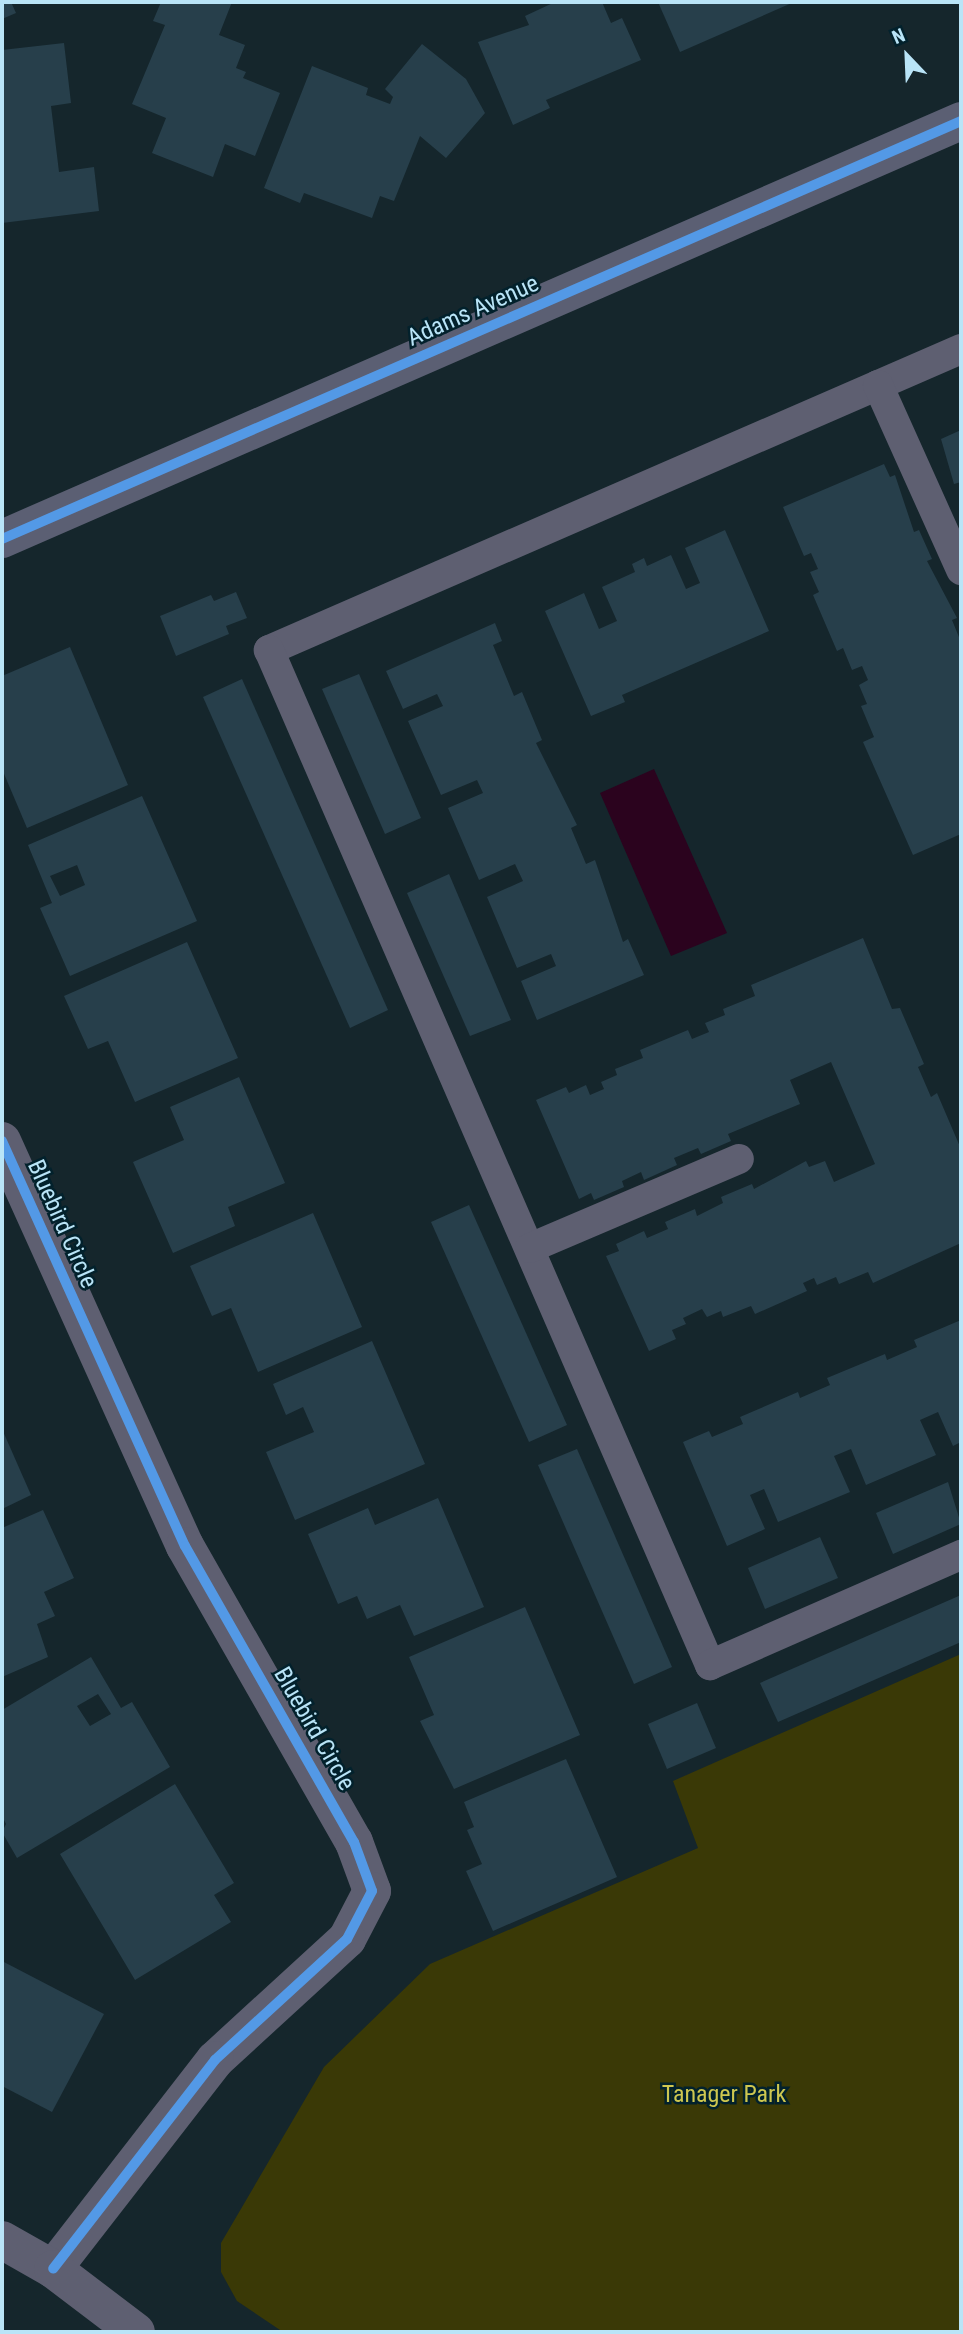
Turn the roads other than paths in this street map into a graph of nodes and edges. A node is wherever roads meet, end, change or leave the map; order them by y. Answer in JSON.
{"nodes":[{"id":1,"x":961,"y":121,"type":"edge"},
{"id":2,"x":961,"y":349,"type":"edge"},
{"id":3,"x":878,"y":385,"type":"junction"},
{"id":4,"x":2,"y":539,"type":"edge"},
{"id":5,"x":961,"y":570,"type":"edge"},
{"id":6,"x":2,"y":1141,"type":"edge"},
{"id":7,"x":739,"y":1160,"type":"dead end"},
{"id":8,"x":530,"y":1248,"type":"junction"},
{"id":9,"x":961,"y":1555,"type":"edge"},
{"id":10,"x":2,"y":2240,"type":"edge"},
{"id":11,"x":53,"y":2269,"type":"junction"},
{"id":12,"x":136,"y":2332,"type":"edge"}],
"edges":[{"from":1,"to":4,"type":"main road","name":"Adams Avenue"},
{"from":2,"to":3,"type":"lane"},
{"from":3,"to":5,"type":"lane"},
{"from":3,"to":8,"type":"lane"},
{"from":6,"to":11,"type":"street","name":"Bluebird Circle"},
{"from":7,"to":8,"type":"lane"},
{"from":8,"to":9,"type":"lane"},
{"from":10,"to":11,"type":"street"},
{"from":11,"to":12,"type":"street"}]}
